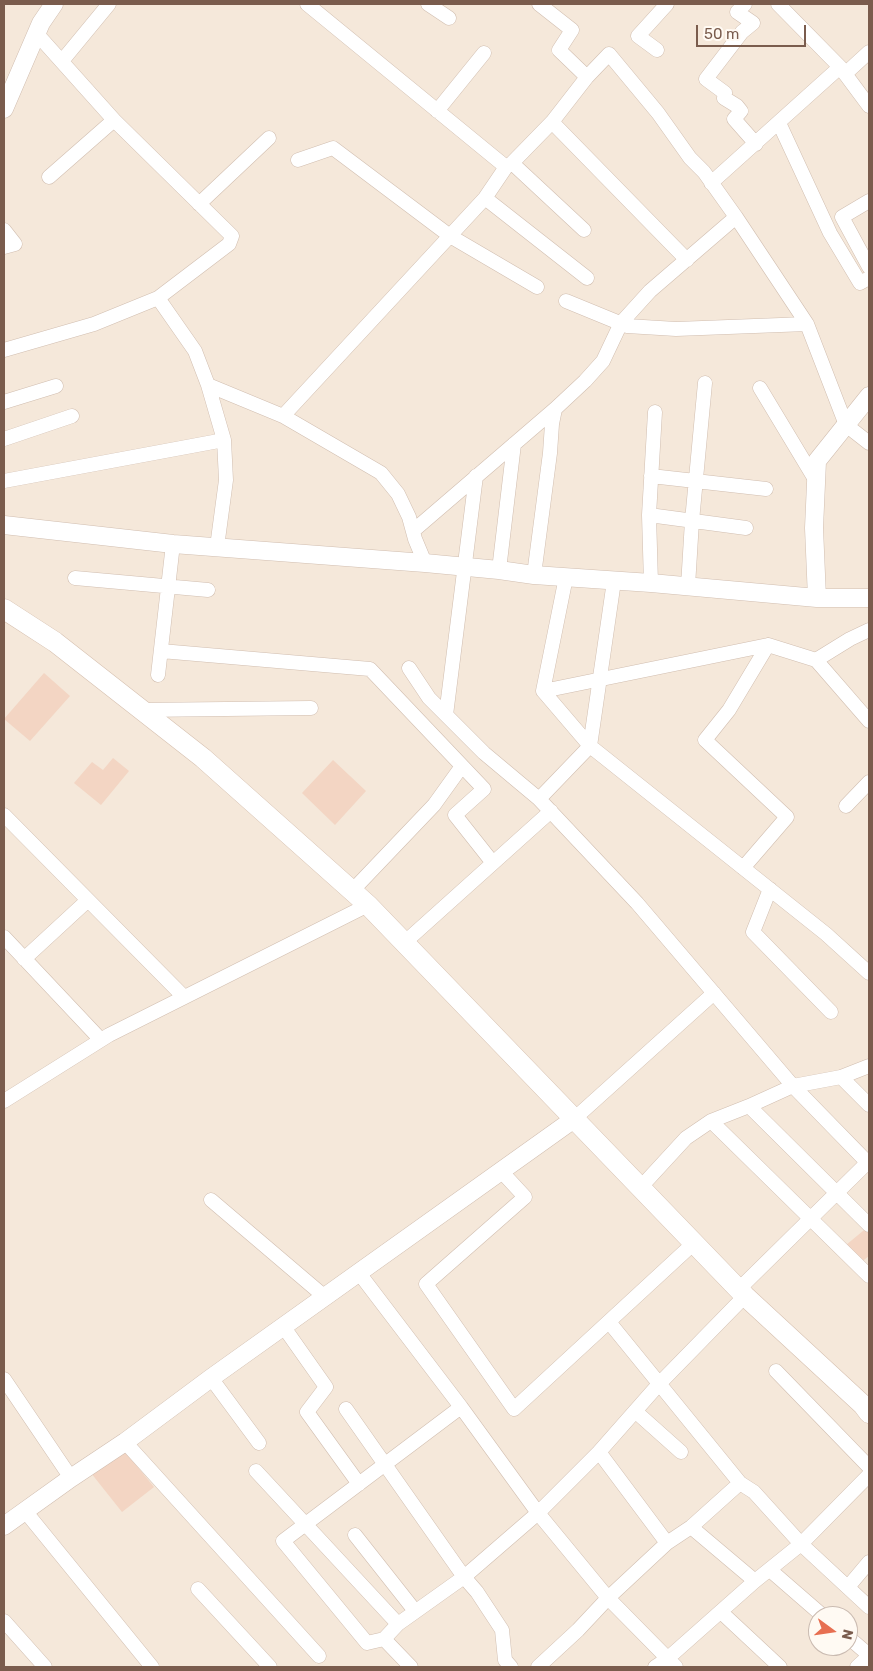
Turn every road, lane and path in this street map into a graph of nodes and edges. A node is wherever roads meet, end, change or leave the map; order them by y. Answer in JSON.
{"nodes":[{"id":1,"x":54,"y":4,"type":"edge"},
{"id":2,"x":109,"y":4,"type":"edge"},
{"id":3,"x":307,"y":4,"type":"edge"},
{"id":4,"x":428,"y":4,"type":"edge"},
{"id":5,"x":540,"y":4,"type":"edge"},
{"id":6,"x":666,"y":4,"type":"edge"},
{"id":7,"x":745,"y":4,"type":"edge"},
{"id":8,"x":778,"y":4,"type":"edge"},
{"id":9,"x":449,"y":18,"type":"dead end"},
{"id":10,"x":37,"y":34,"type":"junction"},
{"id":11,"x":657,"y":50,"type":"dead end"},
{"id":12,"x":869,"y":52,"type":"edge"},
{"id":13,"x":484,"y":53,"type":"dead end"},
{"id":14,"x":62,"y":62,"type":"junction"},
{"id":15,"x":843,"y":71,"type":"junction"},
{"id":16,"x":587,"y":77,"type":"junction"},
{"id":17,"x":869,"y":106,"type":"edge"},
{"id":18,"x":4,"y":109,"type":"edge"},
{"id":19,"x":437,"y":111,"type":"junction"},
{"id":20,"x":114,"y":120,"type":"junction"},
{"id":21,"x":552,"y":122,"type":"junction"},
{"id":22,"x":779,"y":123,"type":"junction"},
{"id":23,"x":269,"y":138,"type":"dead end"},
{"id":24,"x":756,"y":144,"type":"junction"},
{"id":25,"x":298,"y":160,"type":"dead end"},
{"id":26,"x":509,"y":165,"type":"junction"},
{"id":27,"x":49,"y":177,"type":"dead end"},
{"id":28,"x":711,"y":183,"type":"junction"},
{"id":29,"x":485,"y":198,"type":"junction"},
{"id":30,"x":869,"y":201,"type":"edge"},
{"id":31,"x":200,"y":204,"type":"junction"},
{"id":32,"x":736,"y":217,"type":"junction"},
{"id":33,"x":4,"y":230,"type":"edge"},
{"id":34,"x":584,"y":230,"type":"dead end"},
{"id":35,"x":450,"y":236,"type":"junction"},
{"id":36,"x":4,"y":247,"type":"edge"},
{"id":37,"x":687,"y":260,"type":"junction"},
{"id":38,"x":869,"y":267,"type":"edge"},
{"id":39,"x":588,"y":278,"type":"dead end"},
{"id":40,"x":869,"y":278,"type":"edge"},
{"id":41,"x":537,"y":287,"type":"dead end"},
{"id":42,"x":158,"y":298,"type":"junction"},
{"id":43,"x":566,"y":300,"type":"dead end"},
{"id":44,"x":621,"y":323,"type":"junction"},
{"id":45,"x":807,"y":324,"type":"junction"},
{"id":46,"x":4,"y":350,"type":"edge"},
{"id":47,"x":705,"y":383,"type":"dead end"},
{"id":48,"x":208,"y":385,"type":"junction"},
{"id":49,"x":56,"y":386,"type":"dead end"},
{"id":50,"x":760,"y":388,"type":"dead end"},
{"id":51,"x":869,"y":396,"type":"edge"},
{"id":52,"x":4,"y":402,"type":"edge"},
{"id":53,"x":555,"y":409,"type":"junction"},
{"id":54,"x":655,"y":412,"type":"dead end"},
{"id":55,"x":72,"y":416,"type":"dead end"},
{"id":56,"x":283,"y":416,"type":"junction"},
{"id":57,"x":846,"y":425,"type":"junction"},
{"id":58,"x":4,"y":440,"type":"edge"},
{"id":59,"x":224,"y":440,"type":"junction"},
{"id":60,"x":869,"y":443,"type":"edge"},
{"id":61,"x":514,"y":444,"type":"junction"},
{"id":62,"x":476,"y":476,"type":"junction"},
{"id":63,"x":651,"y":476,"type":"junction"},
{"id":64,"x":4,"y":481,"type":"edge"},
{"id":65,"x":696,"y":481,"type":"junction"},
{"id":66,"x":816,"y":481,"type":"junction"},
{"id":67,"x":766,"y":489,"type":"dead end"},
{"id":68,"x":649,"y":515,"type":"junction"},
{"id":69,"x":692,"y":521,"type":"junction"},
{"id":70,"x":4,"y":524,"type":"edge"},
{"id":71,"x":746,"y":528,"type":"dead end"},
{"id":72,"x":413,"y":531,"type":"junction"},
{"id":73,"x":173,"y":544,"type":"junction"},
{"id":74,"x":217,"y":547,"type":"junction"},
{"id":75,"x":425,"y":563,"type":"junction"},
{"id":76,"x":464,"y":567,"type":"junction"},
{"id":77,"x":499,"y":570,"type":"junction"},
{"id":78,"x":534,"y":575,"type":"junction"},
{"id":79,"x":566,"y":577,"type":"junction"},
{"id":80,"x":75,"y":578,"type":"dead end"},
{"id":81,"x":614,"y":580,"type":"junction"},
{"id":82,"x":651,"y":583,"type":"junction"},
{"id":83,"x":168,"y":586,"type":"junction"},
{"id":84,"x":688,"y":586,"type":"junction"},
{"id":85,"x":208,"y":590,"type":"dead end"},
{"id":86,"x":817,"y":598,"type":"junction"},
{"id":87,"x":869,"y":598,"type":"edge"},
{"id":88,"x":4,"y":609,"type":"edge"},
{"id":89,"x":869,"y":630,"type":"edge"},
{"id":90,"x":768,"y":645,"type":"junction"},
{"id":91,"x":161,"y":651,"type":"junction"},
{"id":92,"x":816,"y":660,"type":"junction"},
{"id":93,"x":408,"y":668,"type":"dead end"},
{"id":94,"x":158,"y":675,"type":"dead end"},
{"id":95,"x":599,"y":680,"type":"junction"},
{"id":96,"x":543,"y":691,"type":"junction"},
{"id":97,"x":311,"y":708,"type":"dead end"},
{"id":98,"x":141,"y":710,"type":"junction"},
{"id":99,"x":446,"y":715,"type":"junction"},
{"id":100,"x":869,"y":720,"type":"edge"},
{"id":101,"x":590,"y":746,"type":"junction"},
{"id":102,"x":462,"y":766,"type":"junction"},
{"id":103,"x":869,"y":782,"type":"edge"},
{"id":104,"x":539,"y":799,"type":"junction"},
{"id":105,"x":846,"y":806,"type":"dead end"},
{"id":106,"x":551,"y":811,"type":"junction"},
{"id":107,"x":4,"y":815,"type":"edge"},
{"id":108,"x":493,"y":862,"type":"junction"},
{"id":109,"x":743,"y":868,"type":"junction"},
{"id":110,"x":770,"y":890,"type":"junction"},
{"id":111,"x":352,"y":891,"type":"junction"},
{"id":112,"x":88,"y":900,"type":"junction"},
{"id":113,"x":368,"y":905,"type":"junction"},
{"id":114,"x":4,"y":937,"type":"edge"},
{"id":115,"x":404,"y":943,"type":"junction"},
{"id":116,"x":24,"y":959,"type":"junction"},
{"id":117,"x":869,"y":973,"type":"edge"},
{"id":118,"x":714,"y":993,"type":"junction"},
{"id":119,"x":184,"y":998,"type":"junction"},
{"id":120,"x":831,"y":1012,"type":"dead end"},
{"id":121,"x":101,"y":1040,"type":"junction"},
{"id":122,"x":869,"y":1066,"type":"edge"},
{"id":123,"x":842,"y":1077,"type":"junction"},
{"id":124,"x":793,"y":1086,"type":"junction"},
{"id":125,"x":4,"y":1101,"type":"edge"},
{"id":126,"x":869,"y":1105,"type":"edge"},
{"id":127,"x":749,"y":1106,"type":"junction"},
{"id":128,"x":574,"y":1119,"type":"junction"},
{"id":129,"x":711,"y":1121,"type":"junction"},
{"id":130,"x":869,"y":1163,"type":"edge"},
{"id":131,"x":501,"y":1171,"type":"junction"},
{"id":132,"x":640,"y":1188,"type":"junction"},
{"id":133,"x":837,"y":1193,"type":"junction"},
{"id":134,"x":211,"y":1200,"type":"dead end"},
{"id":135,"x":811,"y":1219,"type":"junction"},
{"id":136,"x":869,"y":1225,"type":"edge"},
{"id":137,"x":694,"y":1243,"type":"junction"},
{"id":138,"x":359,"y":1272,"type":"junction"},
{"id":139,"x":869,"y":1276,"type":"edge"},
{"id":140,"x":741,"y":1293,"type":"junction"},
{"id":141,"x":325,"y":1297,"type":"junction"},
{"id":142,"x":609,"y":1322,"type":"junction"},
{"id":143,"x":284,"y":1326,"type":"junction"},
{"id":144,"x":776,"y":1371,"type":"dead end"},
{"id":145,"x":211,"y":1378,"type":"junction"},
{"id":146,"x":4,"y":1379,"type":"edge"},
{"id":147,"x":658,"y":1384,"type":"junction"},
{"id":148,"x":867,"y":1405,"type":"edge"},
{"id":149,"x":461,"y":1407,"type":"junction"},
{"id":150,"x":346,"y":1409,"type":"dead end"},
{"id":151,"x":635,"y":1411,"type":"junction"},
{"id":152,"x":125,"y":1442,"type":"junction"},
{"id":153,"x":259,"y":1443,"type":"dead end"},
{"id":154,"x":599,"y":1452,"type":"junction"},
{"id":155,"x":681,"y":1452,"type":"dead end"},
{"id":156,"x":384,"y":1464,"type":"junction"},
{"id":157,"x":869,"y":1467,"type":"edge"},
{"id":158,"x":256,"y":1471,"type":"dead end"},
{"id":159,"x":869,"y":1475,"type":"edge"},
{"id":160,"x":71,"y":1478,"type":"junction"},
{"id":161,"x":740,"y":1483,"type":"junction"},
{"id":162,"x":359,"y":1484,"type":"junction"},
{"id":163,"x":25,"y":1510,"type":"junction"},
{"id":164,"x":538,"y":1514,"type":"junction"},
{"id":165,"x":304,"y":1524,"type":"junction"},
{"id":166,"x":4,"y":1526,"type":"edge"},
{"id":167,"x":691,"y":1527,"type":"junction"},
{"id":168,"x":355,"y":1535,"type":"dead end"},
{"id":169,"x":667,"y":1543,"type":"junction"},
{"id":170,"x":801,"y":1544,"type":"junction"},
{"id":171,"x":869,"y":1562,"type":"edge"},
{"id":172,"x":770,"y":1570,"type":"junction"},
{"id":173,"x":464,"y":1577,"type":"junction"},
{"id":174,"x":755,"y":1581,"type":"junction"},
{"id":175,"x":848,"y":1587,"type":"junction"},
{"id":176,"x":198,"y":1589,"type":"dead end"},
{"id":177,"x":608,"y":1598,"type":"junction"},
{"id":178,"x":812,"y":1606,"type":"edge"},
{"id":179,"x":869,"y":1607,"type":"edge"},
{"id":180,"x":415,"y":1611,"type":"junction"},
{"id":181,"x":721,"y":1612,"type":"junction"},
{"id":182,"x":4,"y":1621,"type":"edge"},
{"id":183,"x":398,"y":1624,"type":"junction"},
{"id":184,"x":384,"y":1640,"type":"junction"},
{"id":185,"x":858,"y":1646,"type":"edge"},
{"id":186,"x":869,"y":1655,"type":"edge"},
{"id":187,"x":319,"y":1656,"type":"dead end"},
{"id":188,"x":671,"y":1663,"type":"edge"},
{"id":189,"x":45,"y":1667,"type":"edge"},
{"id":190,"x":152,"y":1667,"type":"edge"},
{"id":191,"x":270,"y":1667,"type":"edge"},
{"id":192,"x":411,"y":1667,"type":"edge"},
{"id":193,"x":511,"y":1667,"type":"edge"},
{"id":194,"x":538,"y":1667,"type":"edge"},
{"id":195,"x":655,"y":1667,"type":"edge"},
{"id":196,"x":780,"y":1667,"type":"edge"},
{"id":197,"x":857,"y":1667,"type":"edge"}],
"edges":[{"from":1,"to":10,"type":"street"},
{"from":2,"to":14,"type":"street"},
{"from":3,"to":19,"type":"street"},
{"from":4,"to":9,"type":"street"},
{"from":5,"to":16,"type":"street"},
{"from":6,"to":11,"type":"street"},
{"from":7,"to":24,"type":"street"},
{"from":8,"to":15,"type":"street"},
{"from":10,"to":14,"type":"street"},
{"from":10,"to":18,"type":"street"},
{"from":12,"to":15,"type":"street"},
{"from":13,"to":19,"type":"street"},
{"from":14,"to":20,"type":"street"},
{"from":15,"to":17,"type":"street"},
{"from":15,"to":22,"type":"street"},
{"from":16,"to":21,"type":"street"},
{"from":16,"to":28,"type":"street"},
{"from":19,"to":26,"type":"street"},
{"from":20,"to":27,"type":"street"},
{"from":20,"to":31,"type":"street"},
{"from":21,"to":26,"type":"street"},
{"from":21,"to":37,"type":"street"},
{"from":22,"to":24,"type":"street"},
{"from":22,"to":40,"type":"street"},
{"from":23,"to":31,"type":"street"},
{"from":24,"to":28,"type":"street"},
{"from":25,"to":35,"type":"street"},
{"from":26,"to":29,"type":"street"},
{"from":26,"to":34,"type":"street"},
{"from":28,"to":32,"type":"street"},
{"from":29,"to":35,"type":"street"},
{"from":29,"to":39,"type":"street"},
{"from":30,"to":38,"type":"street"},
{"from":31,"to":42,"type":"street"},
{"from":32,"to":37,"type":"street"},
{"from":32,"to":45,"type":"street"},
{"from":33,"to":36,"type":"street"},
{"from":35,"to":41,"type":"street"},
{"from":35,"to":56,"type":"street"},
{"from":37,"to":44,"type":"street"},
{"from":42,"to":46,"type":"street"},
{"from":42,"to":48,"type":"street"},
{"from":43,"to":44,"type":"street"},
{"from":44,"to":45,"type":"street"},
{"from":44,"to":53,"type":"street"},
{"from":45,"to":57,"type":"street"},
{"from":47,"to":65,"type":"street"},
{"from":48,"to":56,"type":"street"},
{"from":48,"to":59,"type":"street"},
{"from":49,"to":52,"type":"street"},
{"from":50,"to":66,"type":"street"},
{"from":51,"to":57,"type":"street"},
{"from":53,"to":61,"type":"street"},
{"from":53,"to":78,"type":"street"},
{"from":54,"to":63,"type":"street"},
{"from":55,"to":58,"type":"street"},
{"from":56,"to":72,"type":"street"},
{"from":57,"to":60,"type":"street"},
{"from":57,"to":66,"type":"street"},
{"from":59,"to":64,"type":"street"},
{"from":59,"to":74,"type":"street"},
{"from":61,"to":62,"type":"street"},
{"from":61,"to":77,"type":"street"},
{"from":62,"to":72,"type":"street"},
{"from":62,"to":76,"type":"street"},
{"from":63,"to":65,"type":"street"},
{"from":63,"to":68,"type":"street"},
{"from":65,"to":67,"type":"street"},
{"from":65,"to":69,"type":"street"},
{"from":66,"to":86,"type":"street"},
{"from":68,"to":69,"type":"street"},
{"from":68,"to":82,"type":"street"},
{"from":69,"to":71,"type":"street"},
{"from":69,"to":84,"type":"street"},
{"from":70,"to":73,"type":"street"},
{"from":72,"to":75,"type":"street"},
{"from":73,"to":74,"type":"street"},
{"from":73,"to":83,"type":"street"},
{"from":74,"to":75,"type":"street"},
{"from":75,"to":76,"type":"street"},
{"from":76,"to":77,"type":"street"},
{"from":76,"to":99,"type":"street"},
{"from":77,"to":78,"type":"street"},
{"from":78,"to":79,"type":"street"},
{"from":79,"to":81,"type":"street"},
{"from":79,"to":96,"type":"street"},
{"from":80,"to":83,"type":"street"},
{"from":81,"to":82,"type":"street"},
{"from":81,"to":95,"type":"street"},
{"from":82,"to":84,"type":"street"},
{"from":83,"to":85,"type":"street"},
{"from":83,"to":91,"type":"street"},
{"from":84,"to":86,"type":"street"},
{"from":86,"to":87,"type":"street"},
{"from":88,"to":98,"type":"main road"},
{"from":89,"to":92,"type":"street"},
{"from":90,"to":92,"type":"street"},
{"from":90,"to":95,"type":"street"},
{"from":90,"to":109,"type":"street"},
{"from":91,"to":94,"type":"street"},
{"from":91,"to":102,"type":"street"},
{"from":92,"to":100,"type":"street"},
{"from":93,"to":99,"type":"street"},
{"from":95,"to":96,"type":"street"},
{"from":95,"to":101,"type":"street"},
{"from":96,"to":101,"type":"street"},
{"from":97,"to":98,"type":"street"},
{"from":98,"to":111,"type":"main road"},
{"from":99,"to":104,"type":"street"},
{"from":101,"to":104,"type":"street"},
{"from":101,"to":109,"type":"street"},
{"from":102,"to":108,"type":"street"},
{"from":102,"to":111,"type":"street"},
{"from":103,"to":105,"type":"street"},
{"from":104,"to":106,"type":"street"},
{"from":106,"to":108,"type":"street"},
{"from":106,"to":118,"type":"street"},
{"from":107,"to":112,"type":"street"},
{"from":108,"to":115,"type":"street"},
{"from":109,"to":110,"type":"street"},
{"from":110,"to":117,"type":"street"},
{"from":110,"to":120,"type":"street"},
{"from":111,"to":113,"type":"main road"},
{"from":112,"to":116,"type":"street"},
{"from":112,"to":119,"type":"street"},
{"from":113,"to":115,"type":"main road"},
{"from":113,"to":119,"type":"street"},
{"from":114,"to":116,"type":"street"},
{"from":115,"to":128,"type":"main road"},
{"from":116,"to":121,"type":"street"},
{"from":118,"to":124,"type":"street"},
{"from":118,"to":128,"type":"street"},
{"from":119,"to":121,"type":"street"},
{"from":121,"to":125,"type":"street"},
{"from":122,"to":123,"type":"street"},
{"from":123,"to":124,"type":"street"},
{"from":123,"to":126,"type":"street"},
{"from":124,"to":127,"type":"street"},
{"from":124,"to":130,"type":"street"},
{"from":127,"to":129,"type":"street"},
{"from":127,"to":133,"type":"street"},
{"from":128,"to":131,"type":"street"},
{"from":128,"to":132,"type":"main road"},
{"from":129,"to":132,"type":"street"},
{"from":129,"to":135,"type":"street"},
{"from":130,"to":133,"type":"street"},
{"from":131,"to":138,"type":"street"},
{"from":131,"to":142,"type":"street"},
{"from":132,"to":137,"type":"main road"},
{"from":133,"to":135,"type":"street"},
{"from":133,"to":136,"type":"street"},
{"from":134,"to":141,"type":"street"},
{"from":135,"to":139,"type":"street"},
{"from":135,"to":140,"type":"street"},
{"from":137,"to":140,"type":"main road"},
{"from":137,"to":142,"type":"street"},
{"from":138,"to":141,"type":"street"},
{"from":138,"to":149,"type":"street"},
{"from":140,"to":147,"type":"street"},
{"from":140,"to":148,"type":"main road"},
{"from":141,"to":143,"type":"street"},
{"from":142,"to":147,"type":"street"},
{"from":143,"to":145,"type":"street"},
{"from":143,"to":162,"type":"street"},
{"from":144,"to":157,"type":"street"},
{"from":145,"to":152,"type":"street"},
{"from":145,"to":153,"type":"street"},
{"from":146,"to":160,"type":"street"},
{"from":147,"to":151,"type":"street"},
{"from":147,"to":161,"type":"street"},
{"from":149,"to":156,"type":"street"},
{"from":149,"to":164,"type":"street"},
{"from":150,"to":156,"type":"street"},
{"from":151,"to":154,"type":"street"},
{"from":151,"to":155,"type":"street"},
{"from":152,"to":160,"type":"street"},
{"from":152,"to":187,"type":"street"},
{"from":154,"to":164,"type":"street"},
{"from":154,"to":169,"type":"street"},
{"from":156,"to":162,"type":"street"},
{"from":156,"to":173,"type":"street"},
{"from":158,"to":165,"type":"street"},
{"from":159,"to":170,"type":"street"},
{"from":160,"to":163,"type":"street"},
{"from":161,"to":167,"type":"street"},
{"from":161,"to":170,"type":"street"},
{"from":162,"to":165,"type":"street"},
{"from":163,"to":166,"type":"street"},
{"from":163,"to":190,"type":"street"},
{"from":164,"to":173,"type":"street"},
{"from":164,"to":177,"type":"street"},
{"from":165,"to":183,"type":"street"},
{"from":165,"to":184,"type":"street"},
{"from":167,"to":169,"type":"street"},
{"from":167,"to":174,"type":"street"},
{"from":168,"to":180,"type":"street"},
{"from":169,"to":177,"type":"street"},
{"from":170,"to":172,"type":"street"},
{"from":170,"to":175,"type":"street"},
{"from":171,"to":175,"type":"street"},
{"from":172,"to":174,"type":"street"},
{"from":172,"to":178,"type":"street"},
{"from":173,"to":180,"type":"street"},
{"from":173,"to":193,"type":"street"},
{"from":174,"to":181,"type":"street"},
{"from":175,"to":179,"type":"street"},
{"from":176,"to":191,"type":"street"},
{"from":177,"to":188,"type":"street"},
{"from":177,"to":194,"type":"street"},
{"from":180,"to":183,"type":"street"},
{"from":181,"to":188,"type":"street"},
{"from":181,"to":196,"type":"street"},
{"from":182,"to":189,"type":"street"},
{"from":183,"to":184,"type":"street"},
{"from":184,"to":192,"type":"street"},
{"from":185,"to":186,"type":"street"},
{"from":186,"to":197,"type":"street"},
{"from":188,"to":195,"type":"street"}]}
